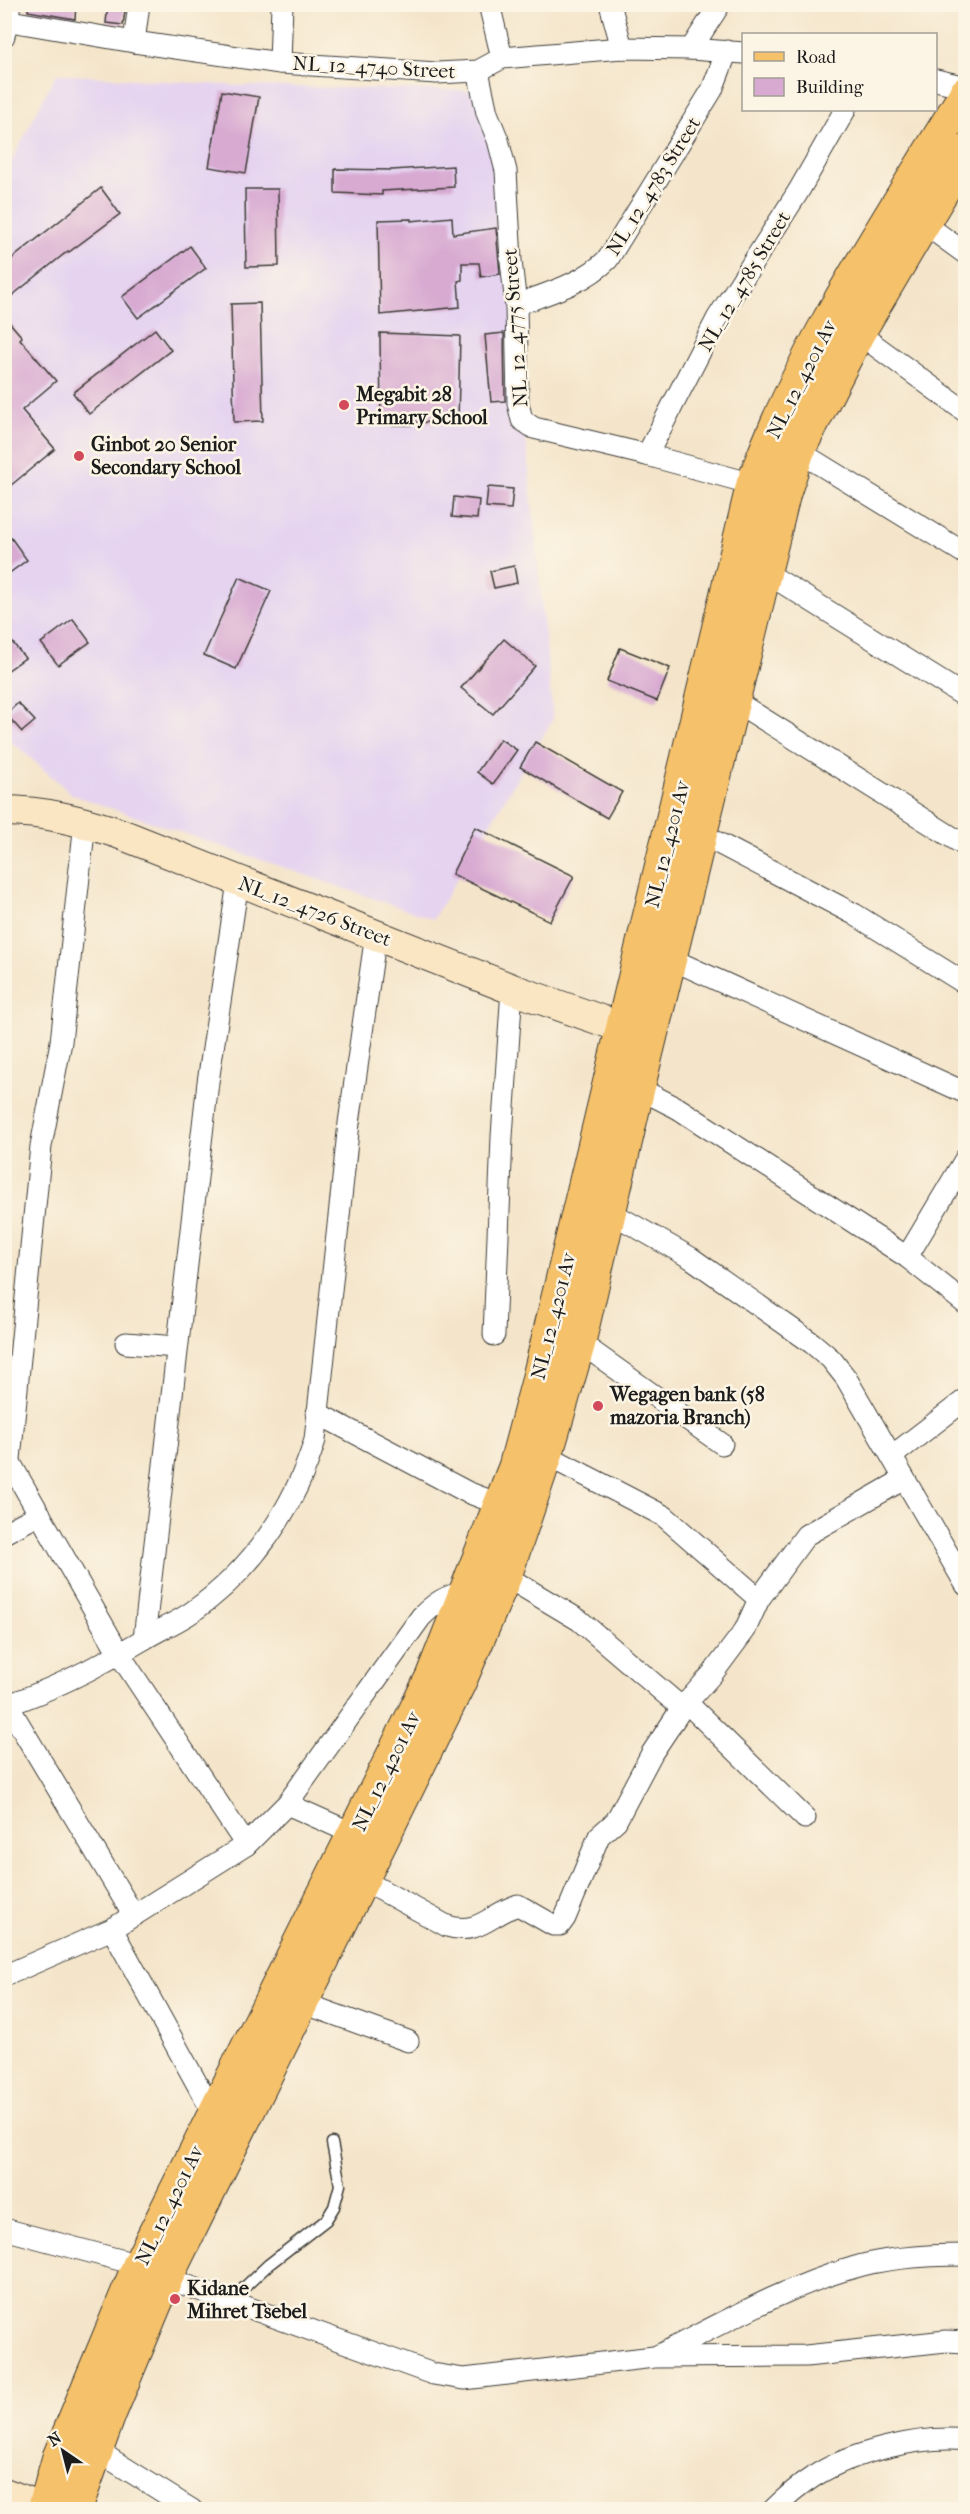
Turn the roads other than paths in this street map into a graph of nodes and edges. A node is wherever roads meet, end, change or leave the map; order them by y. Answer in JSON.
{"nodes":[{"id":1,"x":139,"y":4,"type":"edge"},
{"id":2,"x":282,"y":4,"type":"edge"},
{"id":3,"x":489,"y":4,"type":"edge"},
{"id":4,"x":610,"y":4,"type":"edge"},
{"id":5,"x":720,"y":4,"type":"edge"},
{"id":6,"x":7,"y":21,"type":"edge"},
{"id":7,"x":134,"y":42,"type":"junction"},
{"id":8,"x":622,"y":48,"type":"junction"},
{"id":9,"x":692,"y":49,"type":"junction"},
{"id":10,"x":735,"y":52,"type":"edge"},
{"id":11,"x":502,"y":58,"type":"junction"},
{"id":12,"x":280,"y":63,"type":"junction"},
{"id":13,"x":477,"y":71,"type":"junction"},
{"id":14,"x":937,"y":80,"type":"edge"},
{"id":15,"x":966,"y":87,"type":"edge"},
{"id":16,"x":966,"y":93,"type":"edge"},
{"id":17,"x":844,"y":111,"type":"edge"},
{"id":18,"x":966,"y":151,"type":"edge"},
{"id":19,"x":922,"y":222,"type":"junction"},
{"id":20,"x":966,"y":254,"type":"edge"},
{"id":21,"x":516,"y":305,"type":"junction"},
{"id":22,"x":858,"y":333,"type":"junction"},
{"id":23,"x":966,"y":412,"type":"edge"},
{"id":24,"x":798,"y":451,"type":"junction"},
{"id":25,"x":647,"y":455,"type":"junction"},
{"id":26,"x":753,"y":484,"type":"junction"},
{"id":27,"x":966,"y":554,"type":"edge"},
{"id":28,"x":765,"y":572,"type":"junction"},
{"id":29,"x":966,"y":697,"type":"edge"},
{"id":30,"x":733,"y":700,"type":"junction"},
{"id":31,"x":4,"y":811,"type":"edge"},
{"id":32,"x":85,"y":822,"type":"junction"},
{"id":33,"x":701,"y":834,"type":"junction"},
{"id":34,"x":966,"y":846,"type":"edge"},
{"id":35,"x":238,"y":882,"type":"junction"},
{"id":36,"x":376,"y":934,"type":"junction"},
{"id":37,"x":671,"y":958,"type":"junction"},
{"id":38,"x":966,"y":984,"type":"edge"},
{"id":39,"x":512,"y":989,"type":"junction"},
{"id":40,"x":637,"y":1033,"type":"junction"},
{"id":41,"x":638,"y":1088,"type":"junction"},
{"id":42,"x":966,"y":1093,"type":"edge"},
{"id":43,"x":966,"y":1158,"type":"edge"},
{"id":44,"x":610,"y":1212,"type":"junction"},
{"id":45,"x":907,"y":1257,"type":"junction"},
{"id":46,"x":966,"y":1304,"type":"edge"},
{"id":47,"x":494,"y":1335,"type":"dead end"},
{"id":48,"x":579,"y":1342,"type":"junction"},
{"id":49,"x":126,"y":1343,"type":"dead end"},
{"id":50,"x":176,"y":1347,"type":"junction"},
{"id":51,"x":966,"y":1399,"type":"edge"},
{"id":52,"x":317,"y":1413,"type":"junction"},
{"id":53,"x":722,"y":1444,"type":"dead end"},
{"id":54,"x":546,"y":1455,"type":"junction"},
{"id":55,"x":7,"y":1456,"type":"edge"},
{"id":56,"x":892,"y":1456,"type":"junction"},
{"id":57,"x":904,"y":1479,"type":"junction"},
{"id":58,"x":501,"y":1505,"type":"junction"},
{"id":59,"x":40,"y":1514,"type":"junction"},
{"id":60,"x":4,"y":1533,"type":"edge"},
{"id":61,"x":505,"y":1576,"type":"junction"},
{"id":62,"x":966,"y":1585,"type":"edge"},
{"id":63,"x":466,"y":1592,"type":"junction"},
{"id":64,"x":759,"y":1599,"type":"junction"},
{"id":65,"x":144,"y":1639,"type":"junction"},
{"id":66,"x":120,"y":1655,"type":"junction"},
{"id":67,"x":6,"y":1703,"type":"edge"},
{"id":68,"x":684,"y":1705,"type":"junction"},
{"id":69,"x":287,"y":1803,"type":"junction"},
{"id":70,"x":805,"y":1818,"type":"dead end"},
{"id":71,"x":354,"y":1834,"type":"junction"},
{"id":72,"x":246,"y":1845,"type":"junction"},
{"id":73,"x":363,"y":1880,"type":"junction"},
{"id":74,"x":134,"y":1916,"type":"junction"},
{"id":75,"x":112,"y":1929,"type":"junction"},
{"id":76,"x":4,"y":1976,"type":"edge"},
{"id":77,"x":303,"y":2003,"type":"junction"},
{"id":78,"x":408,"y":2041,"type":"dead end"},
{"id":79,"x":213,"y":2113,"type":"junction"},
{"id":80,"x":332,"y":2143,"type":"dead end"},
{"id":81,"x":4,"y":2229,"type":"edge"},
{"id":82,"x":966,"y":2255,"type":"edge"},
{"id":83,"x":153,"y":2272,"type":"junction"},
{"id":84,"x":230,"y":2301,"type":"junction"},
{"id":85,"x":966,"y":2342,"type":"edge"},
{"id":86,"x":654,"y":2357,"type":"junction"},
{"id":87,"x":966,"y":2439,"type":"edge"},
{"id":88,"x":96,"y":2450,"type":"junction"},
{"id":89,"x":4,"y":2493,"type":"edge"},
{"id":90,"x":53,"y":2509,"type":"edge"},
{"id":91,"x":192,"y":2510,"type":"edge"},
{"id":92,"x":773,"y":2510,"type":"edge"}],
"edges":[{"from":1,"to":7,"type":"street"},
{"from":2,"to":12,"type":"street"},
{"from":3,"to":11,"type":"street"},
{"from":4,"to":8,"type":"street"},
{"from":5,"to":9,"type":"street"},
{"from":6,"to":7,"type":"street","name":"NL_12_4740 Street"},
{"from":7,"to":12,"type":"street","name":"NL_12_4740 Street"},
{"from":8,"to":9,"type":"street","name":"NL_12_4740 Street"},
{"from":8,"to":11,"type":"street","name":"NL_12_4740 Street"},
{"from":9,"to":10,"type":"street","name":"NL_12_4740 Street"},
{"from":10,"to":21,"type":"street","name":"NL_12_4783 Street"},
{"from":11,"to":13,"type":"street","name":"NL_12_4740 Street"},
{"from":12,"to":13,"type":"street","name":"NL_12_4740 Street"},
{"from":13,"to":21,"type":"street","name":"NL_12_4775 Street"},
{"from":14,"to":15,"type":"street"},
{"from":16,"to":26,"type":"main road","name":"NL_12_4201 Av"},
{"from":17,"to":25,"type":"street","name":"NL_12_4785 Street"},
{"from":18,"to":19,"type":"main road","name":"NL_12_4201 Av"},
{"from":19,"to":20,"type":"street"},
{"from":19,"to":22,"type":"main road","name":"NL_12_4201 Av"},
{"from":21,"to":25,"type":"street","name":"NL_12_4775 Street"},
{"from":22,"to":23,"type":"street"},
{"from":22,"to":24,"type":"main road","name":"NL_12_4201 Av"},
{"from":24,"to":27,"type":"street"},
{"from":24,"to":28,"type":"main road","name":"NL_12_4201 Av"},
{"from":25,"to":26,"type":"street","name":"NL_12_4775 Street"},
{"from":26,"to":40,"type":"main road","name":"NL_12_4201 Av"},
{"from":28,"to":29,"type":"street"},
{"from":28,"to":30,"type":"main road","name":"NL_12_4201 Av"},
{"from":30,"to":33,"type":"main road","name":"NL_12_4201 Av"},
{"from":30,"to":34,"type":"street"},
{"from":31,"to":32,"type":"street","name":"NL_12_4726 Street"},
{"from":32,"to":35,"type":"street","name":"NL_12_4726 Street"},
{"from":32,"to":55,"type":"street"},
{"from":33,"to":37,"type":"main road","name":"NL_12_4201 Av"},
{"from":33,"to":38,"type":"street"},
{"from":35,"to":36,"type":"street","name":"NL_12_4726 Street"},
{"from":35,"to":50,"type":"street"},
{"from":36,"to":39,"type":"street","name":"NL_12_4726 Street"},
{"from":36,"to":52,"type":"street"},
{"from":37,"to":40,"type":"main road","name":"NL_12_4201 Av"},
{"from":37,"to":42,"type":"street"},
{"from":39,"to":40,"type":"street","name":"NL_12_4726 Street"},
{"from":39,"to":47,"type":"street"},
{"from":40,"to":41,"type":"main road","name":"NL_12_4201 Av"},
{"from":40,"to":58,"type":"main road","name":"NL_12_4201 Av"},
{"from":41,"to":44,"type":"main road","name":"NL_12_4201 Av"},
{"from":41,"to":45,"type":"street"},
{"from":43,"to":45,"type":"street"},
{"from":44,"to":48,"type":"main road","name":"NL_12_4201 Av"},
{"from":44,"to":56,"type":"street"},
{"from":45,"to":46,"type":"street"},
{"from":48,"to":53,"type":"street"},
{"from":48,"to":54,"type":"main road","name":"NL_12_4201 Av"},
{"from":49,"to":50,"type":"street"},
{"from":50,"to":65,"type":"street"},
{"from":51,"to":56,"type":"street"},
{"from":52,"to":58,"type":"street"},
{"from":52,"to":65,"type":"street"},
{"from":54,"to":61,"type":"main road","name":"NL_12_4201 Av"},
{"from":54,"to":64,"type":"street"},
{"from":55,"to":59,"type":"street"},
{"from":56,"to":57,"type":"street"},
{"from":57,"to":62,"type":"street"},
{"from":57,"to":64,"type":"street"},
{"from":58,"to":63,"type":"main road","name":"NL_12_4201 Av"},
{"from":59,"to":60,"type":"street"},
{"from":59,"to":66,"type":"street"},
{"from":61,"to":68,"type":"street"},
{"from":61,"to":73,"type":"main road","name":"NL_12_4201 Av"},
{"from":63,"to":69,"type":"street"},
{"from":63,"to":71,"type":"main road","name":"NL_12_4201 Av"},
{"from":64,"to":68,"type":"street"},
{"from":65,"to":66,"type":"street"},
{"from":66,"to":67,"type":"street"},
{"from":66,"to":72,"type":"street"},
{"from":67,"to":74,"type":"street"},
{"from":68,"to":70,"type":"street"},
{"from":68,"to":73,"type":"street"},
{"from":69,"to":71,"type":"street"},
{"from":69,"to":72,"type":"street"},
{"from":71,"to":79,"type":"main road","name":"NL_12_4201 Av"},
{"from":72,"to":74,"type":"street"},
{"from":73,"to":77,"type":"main road","name":"NL_12_4201 Av"},
{"from":74,"to":75,"type":"street"},
{"from":75,"to":76,"type":"street"},
{"from":75,"to":79,"type":"street"},
{"from":77,"to":78,"type":"street"},
{"from":77,"to":83,"type":"main road","name":"NL_12_4201 Av"},
{"from":79,"to":83,"type":"main road","name":"NL_12_4201 Av"},
{"from":80,"to":84,"type":"lane"},
{"from":81,"to":83,"type":"street"},
{"from":82,"to":86,"type":"street"},
{"from":83,"to":84,"type":"street"},
{"from":83,"to":88,"type":"main road","name":"NL_12_4201 Av"},
{"from":83,"to":90,"type":"main road","name":"NL_12_4201 Av"},
{"from":84,"to":86,"type":"street"},
{"from":85,"to":86,"type":"street"},
{"from":87,"to":92,"type":"street"},
{"from":88,"to":90,"type":"main road","name":"NL_12_4201 Av"},
{"from":88,"to":91,"type":"street"},
{"from":89,"to":90,"type":"street"}]}
